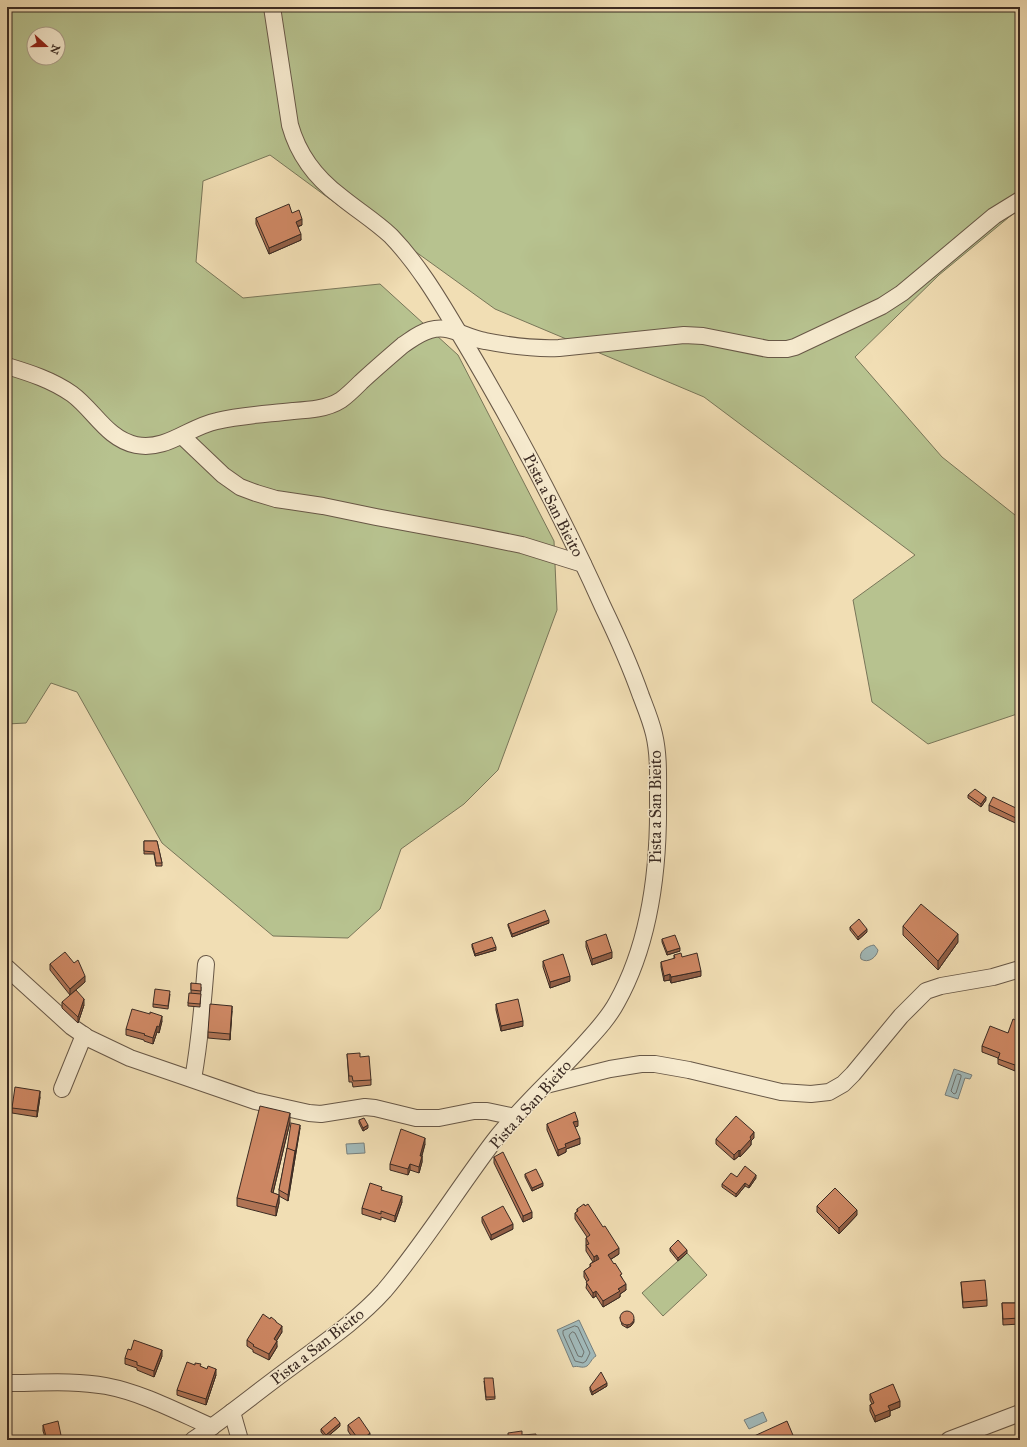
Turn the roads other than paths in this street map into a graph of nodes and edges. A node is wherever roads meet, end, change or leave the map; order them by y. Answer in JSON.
{"nodes":[{"id":1,"x":272,"y":7,"type":"edge"},
{"id":2,"x":1020,"y":200,"type":"edge"},
{"id":3,"x":459,"y":332,"type":"junction"},
{"id":4,"x":7,"y":366,"type":"edge"},
{"id":5,"x":182,"y":436,"type":"junction"},
{"id":6,"x":583,"y":564,"type":"junction"},
{"id":7,"x":206,"y":964,"type":"dead end"},
{"id":8,"x":7,"y":968,"type":"edge"},
{"id":9,"x":1020,"y":969,"type":"edge"},
{"id":10,"x":84,"y":1035,"type":"junction"},
{"id":11,"x":193,"y":1079,"type":"junction"},
{"id":12,"x":546,"y":1085,"type":"junction"},
{"id":13,"x":62,"y":1089,"type":"dead end"},
{"id":14,"x":515,"y":1117,"type":"junction"},
{"id":15,"x":7,"y":1383,"type":"edge"},
{"id":16,"x":232,"y":1412,"type":"junction"},
{"id":17,"x":1020,"y":1413,"type":"edge"},
{"id":18,"x":212,"y":1427,"type":"junction"},
{"id":19,"x":193,"y":1440,"type":"edge"},
{"id":20,"x":240,"y":1440,"type":"edge"},
{"id":21,"x":949,"y":1440,"type":"edge"}],
"edges":[{"from":1,"to":3,"type":"street","name":"Pista a San Bieito"},
{"from":2,"to":3,"type":"street"},
{"from":3,"to":5,"type":"street"},
{"from":3,"to":6,"type":"street","name":"Pista a San Bieito"},
{"from":4,"to":5,"type":"street"},
{"from":5,"to":6,"type":"street"},
{"from":6,"to":12,"type":"street","name":"Pista a San Bieito"},
{"from":7,"to":11,"type":"street"},
{"from":8,"to":10,"type":"street"},
{"from":9,"to":12,"type":"street"},
{"from":10,"to":11,"type":"street"},
{"from":10,"to":13,"type":"street"},
{"from":11,"to":14,"type":"street"},
{"from":12,"to":14,"type":"street","name":"Pista a San Bieito"},
{"from":14,"to":16,"type":"street","name":"Pista a San Bieito"},
{"from":15,"to":18,"type":"street"},
{"from":16,"to":18,"type":"street","name":"Pista a San Bieito"},
{"from":16,"to":20,"type":"street"},
{"from":17,"to":21,"type":"street"},
{"from":18,"to":19,"type":"street","name":"Pista a San Bieito"}]}
